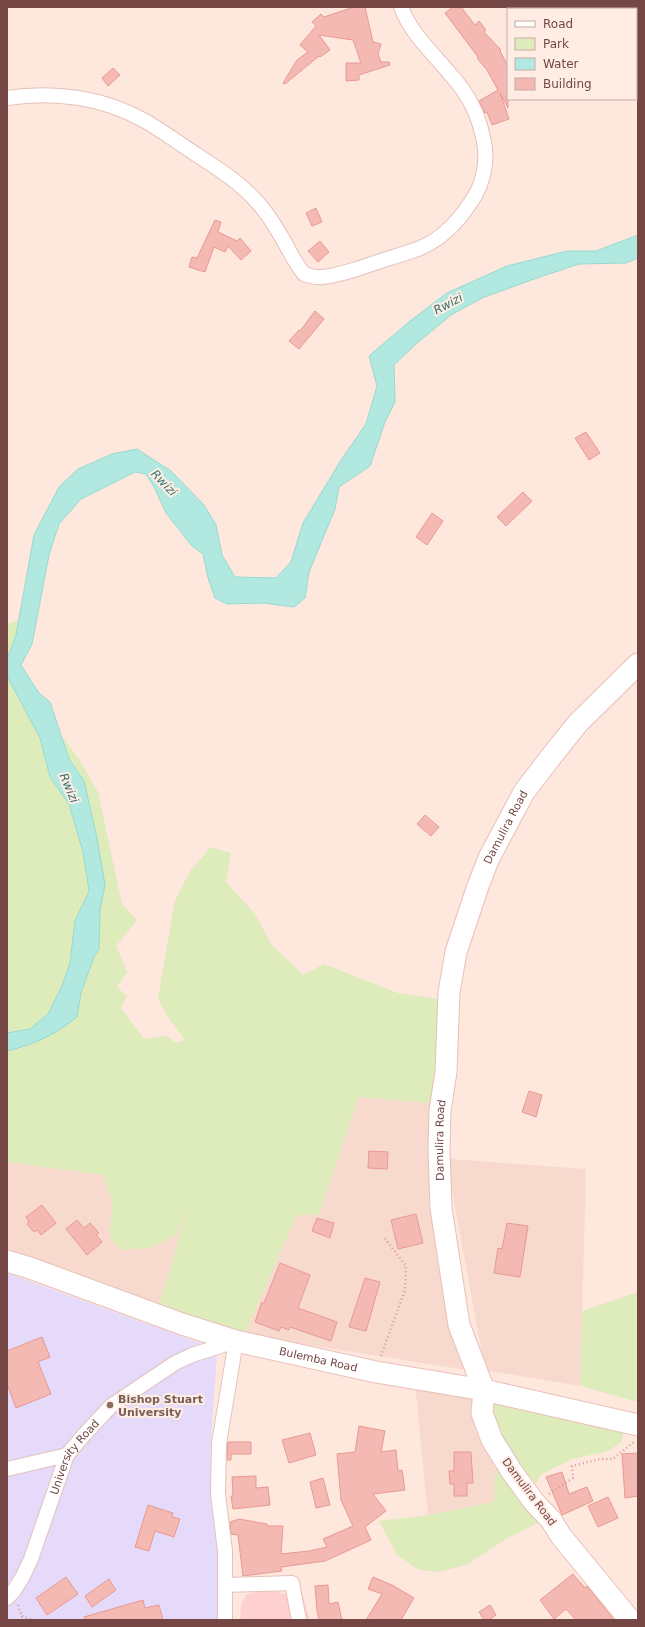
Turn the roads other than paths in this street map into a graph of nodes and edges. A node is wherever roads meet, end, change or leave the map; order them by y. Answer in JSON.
{"nodes":[{"id":1,"x":401,"y":7,"type":"edge"},
{"id":2,"x":7,"y":98,"type":"edge"},
{"id":3,"x":638,"y":664,"type":"edge"},
{"id":4,"x":7,"y":1261,"type":"edge"},
{"id":5,"x":236,"y":1341,"type":"junction"},
{"id":6,"x":484,"y":1390,"type":"junction"},
{"id":7,"x":638,"y":1425,"type":"edge"},
{"id":8,"x":67,"y":1454,"type":"junction"},
{"id":9,"x":7,"y":1469,"type":"edge"},
{"id":10,"x":226,"y":1585,"type":"junction"},
{"id":11,"x":7,"y":1598,"type":"edge"},
{"id":12,"x":226,"y":1620,"type":"edge"},
{"id":13,"x":299,"y":1620,"type":"edge"},
{"id":14,"x":630,"y":1620,"type":"edge"}],
"edges":[{"from":1,"to":2,"type":"street"},
{"from":3,"to":6,"type":"street","name":"Damulira Road"},
{"from":4,"to":5,"type":"street","name":"Bulemba Road"},
{"from":5,"to":6,"type":"street","name":"Bulemba Road"},
{"from":5,"to":8,"type":"street","name":"University Road"},
{"from":5,"to":10,"type":"street"},
{"from":6,"to":7,"type":"street","name":"Bulemba Road"},
{"from":6,"to":14,"type":"street","name":"Damulira Road"},
{"from":8,"to":9,"type":"street"},
{"from":8,"to":11,"type":"street","name":"University Road"},
{"from":10,"to":12,"type":"street"},
{"from":10,"to":13,"type":"street"}]}
